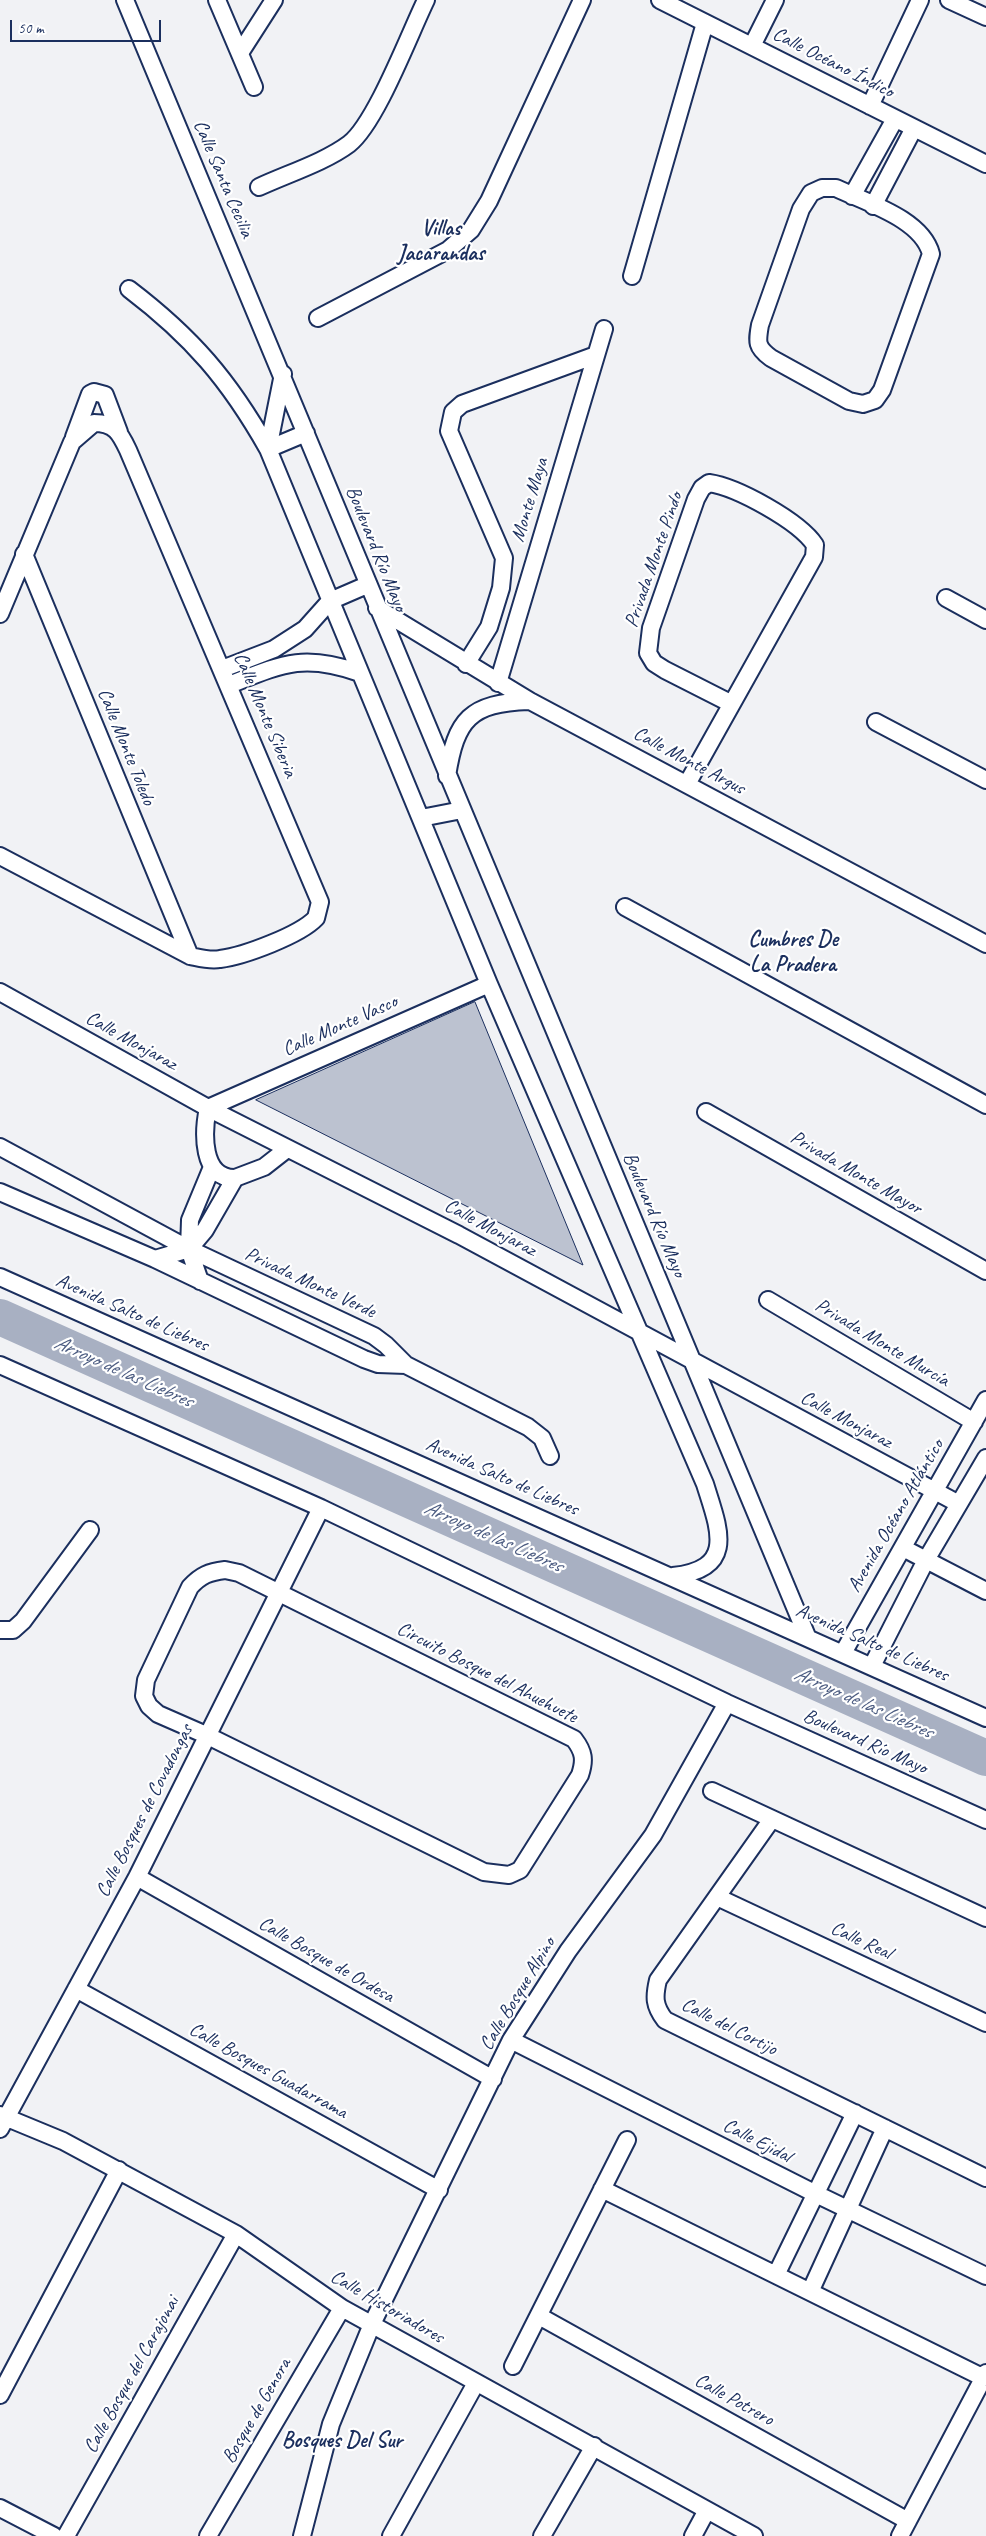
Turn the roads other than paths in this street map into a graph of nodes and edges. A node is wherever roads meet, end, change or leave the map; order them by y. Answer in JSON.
{"nodes":[{"id":1,"x":125,"y":0,"type":"edge"},
{"id":2,"x":217,"y":0,"type":"edge"},
{"id":3,"x":274,"y":0,"type":"edge"},
{"id":4,"x":426,"y":0,"type":"edge"},
{"id":5,"x":582,"y":0,"type":"edge"},
{"id":6,"x":660,"y":0,"type":"edge"},
{"id":7,"x":775,"y":0,"type":"edge"},
{"id":8,"x":920,"y":0,"type":"edge"},
{"id":9,"x":949,"y":0,"type":"edge"},
{"id":10,"x":986,"y":17,"type":"edge"},
{"id":11,"x":705,"y":23,"type":"junction"},
{"id":12,"x":752,"y":46,"type":"junction"},
{"id":13,"x":240,"y":52,"type":"junction"},
{"id":14,"x":254,"y":87,"type":"dead end"},
{"id":15,"x":870,"y":106,"type":"junction"},
{"id":16,"x":895,"y":118,"type":"junction"},
{"id":17,"x":914,"y":128,"type":"junction"},
{"id":18,"x":986,"y":164,"type":"edge"},
{"id":19,"x":259,"y":187,"type":"dead end"},
{"id":20,"x":852,"y":196,"type":"junction"},
{"id":21,"x":873,"y":206,"type":"junction"},
{"id":22,"x":632,"y":276,"type":"dead end"},
{"id":23,"x":128,"y":289,"type":"dead end"},
{"id":24,"x":318,"y":318,"type":"dead end"},
{"id":25,"x":604,"y":329,"type":"dead end"},
{"id":26,"x":596,"y":355,"type":"junction"},
{"id":27,"x":283,"y":374,"type":"junction"},
{"id":28,"x":119,"y":432,"type":"junction"},
{"id":29,"x":306,"y":434,"type":"junction"},
{"id":30,"x":72,"y":442,"type":"junction"},
{"id":31,"x":268,"y":449,"type":"junction"},
{"id":32,"x":24,"y":554,"type":"junction"},
{"id":33,"x":367,"y":584,"type":"junction"},
{"id":34,"x":501,"y":588,"type":"junction"},
{"id":35,"x":525,"y":592,"type":"junction"},
{"id":36,"x":946,"y":598,"type":"dead end"},
{"id":37,"x":330,"y":601,"type":"junction"},
{"id":38,"x":377,"y":608,"type":"junction"},
{"id":39,"x":0,"y":614,"type":"edge"},
{"id":40,"x":986,"y":620,"type":"edge"},
{"id":41,"x":466,"y":664,"type":"junction"},
{"id":42,"x":222,"y":669,"type":"junction"},
{"id":43,"x":360,"y":673,"type":"junction"},
{"id":44,"x":498,"y":683,"type":"junction"},
{"id":45,"x":229,"y":685,"type":"junction"},
{"id":46,"x":530,"y":701,"type":"junction"},
{"id":47,"x":730,"y":703,"type":"junction"},
{"id":48,"x":876,"y":722,"type":"dead end"},
{"id":49,"x":447,"y":776,"type":"junction"},
{"id":50,"x":986,"y":780,"type":"edge"},
{"id":51,"x":686,"y":784,"type":"junction"},
{"id":52,"x":462,"y":810,"type":"junction"},
{"id":53,"x":421,"y":818,"type":"junction"},
{"id":54,"x":0,"y":856,"type":"edge"},
{"id":55,"x":625,"y":907,"type":"dead end"},
{"id":56,"x":986,"y":944,"type":"edge"},
{"id":57,"x":190,"y":956,"type":"junction"},
{"id":58,"x":489,"y":984,"type":"junction"},
{"id":59,"x":0,"y":992,"type":"edge"},
{"id":60,"x":986,"y":1105,"type":"edge"},
{"id":61,"x":208,"y":1108,"type":"junction"},
{"id":62,"x":706,"y":1112,"type":"dead end"},
{"id":63,"x":0,"y":1147,"type":"edge"},
{"id":64,"x":287,"y":1149,"type":"junction"},
{"id":65,"x":212,"y":1166,"type":"junction"},
{"id":66,"x":235,"y":1178,"type":"junction"},
{"id":67,"x":0,"y":1192,"type":"edge"},
{"id":68,"x":189,"y":1249,"type":"junction"},
{"id":69,"x":155,"y":1259,"type":"junction"},
{"id":70,"x":986,"y":1271,"type":"edge"},
{"id":71,"x":0,"y":1277,"type":"edge"},
{"id":72,"x":200,"y":1281,"type":"junction"},
{"id":73,"x":768,"y":1300,"type":"dead end"},
{"id":74,"x":638,"y":1330,"type":"junction"},
{"id":75,"x":692,"y":1362,"type":"junction"},
{"id":76,"x":0,"y":1365,"type":"edge"},
{"id":77,"x":406,"y":1365,"type":"junction"},
{"id":78,"x":986,"y":1400,"type":"edge"},
{"id":79,"x":974,"y":1422,"type":"junction"},
{"id":80,"x":550,"y":1456,"type":"dead end"},
{"id":81,"x":986,"y":1458,"type":"edge"},
{"id":82,"x":935,"y":1491,"type":"junction"},
{"id":83,"x":959,"y":1504,"type":"junction"},
{"id":84,"x":320,"y":1508,"type":"junction"},
{"id":85,"x":90,"y":1530,"type":"dead end"},
{"id":86,"x":903,"y":1548,"type":"junction"},
{"id":87,"x":926,"y":1560,"type":"junction"},
{"id":88,"x":673,"y":1576,"type":"junction"},
{"id":89,"x":986,"y":1591,"type":"edge"},
{"id":90,"x":278,"y":1593,"type":"junction"},
{"id":91,"x":0,"y":1630,"type":"edge"},
{"id":92,"x":807,"y":1636,"type":"junction"},
{"id":93,"x":843,"y":1653,"type":"junction"},
{"id":94,"x":872,"y":1666,"type":"junction"},
{"id":95,"x":727,"y":1703,"type":"junction"},
{"id":96,"x":986,"y":1718,"type":"edge"},
{"id":97,"x":206,"y":1735,"type":"junction"},
{"id":98,"x":712,"y":1791,"type":"dead end"},
{"id":99,"x":772,"y":1819,"type":"junction"},
{"id":100,"x":986,"y":1820,"type":"edge"},
{"id":101,"x":137,"y":1877,"type":"junction"},
{"id":102,"x":717,"y":1897,"type":"junction"},
{"id":103,"x":986,"y":1918,"type":"edge"},
{"id":104,"x":76,"y":1990,"type":"junction"},
{"id":105,"x":986,"y":2023,"type":"edge"},
{"id":106,"x":510,"y":2040,"type":"junction"},
{"id":107,"x":493,"y":2079,"type":"junction"},
{"id":108,"x":855,"y":2113,"type":"junction"},
{"id":109,"x":2,"y":2121,"type":"edge"},
{"id":110,"x":885,"y":2128,"type":"junction"},
{"id":111,"x":627,"y":2140,"type":"dead end"},
{"id":112,"x":119,"y":2170,"type":"junction"},
{"id":113,"x":986,"y":2178,"type":"edge"},
{"id":114,"x":602,"y":2189,"type":"junction"},
{"id":115,"x":439,"y":2190,"type":"junction"},
{"id":116,"x":816,"y":2194,"type":"junction"},
{"id":117,"x":849,"y":2209,"type":"junction"},
{"id":118,"x":236,"y":2234,"type":"junction"},
{"id":119,"x":776,"y":2275,"type":"junction"},
{"id":120,"x":986,"y":2276,"type":"edge"},
{"id":121,"x":810,"y":2292,"type":"junction"},
{"id":122,"x":342,"y":2308,"type":"junction"},
{"id":123,"x":538,"y":2316,"type":"junction"},
{"id":124,"x":372,"y":2324,"type":"junction"},
{"id":125,"x":513,"y":2366,"type":"dead end"},
{"id":126,"x":985,"y":2376,"type":"edge"},
{"id":127,"x":476,"y":2383,"type":"junction"},
{"id":128,"x":0,"y":2395,"type":"edge"},
{"id":129,"x":594,"y":2446,"type":"junction"},
{"id":130,"x":0,"y":2508,"type":"edge"},
{"id":131,"x":707,"y":2510,"type":"junction"},
{"id":132,"x":908,"y":2521,"type":"junction"},
{"id":133,"x":54,"y":2536,"type":"edge"},
{"id":134,"x":66,"y":2536,"type":"edge"},
{"id":135,"x":208,"y":2536,"type":"edge"},
{"id":136,"x":302,"y":2536,"type":"edge"},
{"id":137,"x":391,"y":2536,"type":"edge"},
{"id":138,"x":542,"y":2536,"type":"edge"},
{"id":139,"x":692,"y":2536,"type":"edge"},
{"id":140,"x":754,"y":2536,"type":"edge"},
{"id":141,"x":900,"y":2536,"type":"edge"}],
"edges":[{"from":1,"to":27,"type":"street","name":"Calle Santa Cecilia"},
{"from":2,"to":13,"type":"street"},
{"from":3,"to":13,"type":"street"},
{"from":4,"to":19,"type":"street"},
{"from":5,"to":24,"type":"street"},
{"from":6,"to":11,"type":"street","name":"Calle Océano Índico"},
{"from":7,"to":12,"type":"street"},
{"from":8,"to":15,"type":"street"},
{"from":9,"to":10,"type":"street"},
{"from":11,"to":12,"type":"street","name":"Calle Océano Índico"},
{"from":11,"to":22,"type":"street"},
{"from":12,"to":15,"type":"street","name":"Calle Océano Índico"},
{"from":13,"to":14,"type":"street"},
{"from":15,"to":16,"type":"street","name":"Calle Océano Índico"},
{"from":16,"to":17,"type":"street","name":"Calle Océano Índico"},
{"from":16,"to":20,"type":"street"},
{"from":17,"to":18,"type":"street","name":"Calle Océano Índico"},
{"from":17,"to":21,"type":"street"},
{"from":20,"to":21,"type":"street"},
{"from":20,"to":21,"type":"street"},
{"from":23,"to":31,"type":"street"},
{"from":25,"to":26,"type":"street","name":"Monte Maya"},
{"from":26,"to":34,"type":"street"},
{"from":26,"to":35,"type":"street","name":"Monte Maya"},
{"from":27,"to":29,"type":"street","name":"Boulevard Río Mayo"},
{"from":27,"to":31,"type":"street"},
{"from":28,"to":30,"type":"street"},
{"from":28,"to":30,"type":"street","name":"Calle Monte Siberia"},
{"from":28,"to":42,"type":"street","name":"Calle Monte Siberia"},
{"from":29,"to":31,"type":"street"},
{"from":29,"to":33,"type":"street","name":"Boulevard Río Mayo"},
{"from":30,"to":32,"type":"street"},
{"from":31,"to":37,"type":"street"},
{"from":32,"to":39,"type":"street"},
{"from":32,"to":57,"type":"street","name":"Calle Monte Toledo"},
{"from":33,"to":37,"type":"street"},
{"from":33,"to":38,"type":"street","name":"Boulevard Río Mayo"},
{"from":34,"to":35,"type":"street"},
{"from":34,"to":41,"type":"street"},
{"from":35,"to":44,"type":"street","name":"Monte Maya"},
{"from":36,"to":40,"type":"street"},
{"from":37,"to":42,"type":"street"},
{"from":37,"to":43,"type":"street"},
{"from":38,"to":41,"type":"street","name":"Calle Monte Argus"},
{"from":38,"to":49,"type":"street","name":"Boulevard Río Mayo"},
{"from":41,"to":44,"type":"street","name":"Calle Monte Argus"},
{"from":42,"to":45,"type":"street","name":"Calle Monte Siberia"},
{"from":43,"to":45,"type":"street"},
{"from":43,"to":53,"type":"street"},
{"from":44,"to":46,"type":"street","name":"Calle Monte Argus"},
{"from":45,"to":57,"type":"street","name":"Calle Monte Siberia"},
{"from":46,"to":49,"type":"street"},
{"from":46,"to":51,"type":"street","name":"Calle Monte Argus"},
{"from":47,"to":47,"type":"street","name":"Privada Monte Pindo"},
{"from":47,"to":51,"type":"street","name":"Privada Monte Pindo"},
{"from":48,"to":50,"type":"street"},
{"from":49,"to":52,"type":"street","name":"Boulevard Río Mayo"},
{"from":51,"to":56,"type":"street","name":"Calle Monte Argus"},
{"from":52,"to":53,"type":"street"},
{"from":52,"to":75,"type":"street","name":"Boulevard Río Mayo"},
{"from":53,"to":58,"type":"street"},
{"from":54,"to":57,"type":"street","name":"Calle Monte Siberia"},
{"from":55,"to":60,"type":"street"},
{"from":58,"to":61,"type":"street","name":"Calle Monte Vasco"},
{"from":58,"to":74,"type":"street"},
{"from":59,"to":61,"type":"street","name":"Calle Monjaraz"},
{"from":61,"to":64,"type":"street","name":"Calle Monjaraz"},
{"from":61,"to":65,"type":"street"},
{"from":62,"to":70,"type":"street","name":"Privada Monte Mayor"},
{"from":63,"to":68,"type":"street","name":"Privada Monte Verde"},
{"from":64,"to":66,"type":"street"},
{"from":64,"to":74,"type":"street","name":"Calle Monjaraz"},
{"from":65,"to":66,"type":"street"},
{"from":65,"to":68,"type":"street"},
{"from":66,"to":68,"type":"street"},
{"from":67,"to":69,"type":"street","name":"Privada Monte Verde"},
{"from":68,"to":69,"type":"street"},
{"from":68,"to":72,"type":"street"},
{"from":68,"to":77,"type":"street","name":"Privada Monte Verde"},
{"from":69,"to":72,"type":"street","name":"Privada Monte Verde"},
{"from":71,"to":88,"type":"street","name":"Avenida Salto de Liebres"},
{"from":72,"to":77,"type":"street","name":"Privada Monte Verde"},
{"from":73,"to":79,"type":"street","name":"Privada Monte Murcía"},
{"from":74,"to":75,"type":"street","name":"Calle Monjaraz"},
{"from":74,"to":88,"type":"street"},
{"from":75,"to":82,"type":"street","name":"Calle Monjaraz"},
{"from":75,"to":92,"type":"street","name":"Boulevard Río Mayo"},
{"from":76,"to":84,"type":"street"},
{"from":77,"to":80,"type":"street","name":"Privada Monte Verde"},
{"from":78,"to":79,"type":"street","name":"Avenida Océano Atlántico"},
{"from":79,"to":82,"type":"street","name":"Avenida Océano Atlántico"},
{"from":81,"to":83,"type":"street"},
{"from":82,"to":83,"type":"street","name":"Calle Monjaraz"},
{"from":82,"to":86,"type":"street","name":"Avenida Océano Atlántico"},
{"from":83,"to":87,"type":"street"},
{"from":84,"to":90,"type":"street","name":"Calle Bosques de Covadongas"},
{"from":84,"to":95,"type":"street"},
{"from":85,"to":91,"type":"street"},
{"from":86,"to":87,"type":"street"},
{"from":86,"to":93,"type":"street","name":"Avenida Océano Atlántico"},
{"from":87,"to":89,"type":"street"},
{"from":87,"to":94,"type":"street"},
{"from":88,"to":92,"type":"street","name":"Avenida Salto de Liebres"},
{"from":90,"to":97,"type":"street","name":"Calle Bosques de Covadongas"},
{"from":90,"to":97,"type":"street","name":"Circuito Bosque del Ahuehuete"},
{"from":90,"to":97,"type":"street","name":"Circuito Bosque del Ahuehuete"},
{"from":92,"to":93,"type":"street","name":"Avenida Salto de Liebres"},
{"from":93,"to":94,"type":"street","name":"Avenida Salto de Liebres"},
{"from":94,"to":96,"type":"street","name":"Avenida Salto de Liebres"},
{"from":95,"to":100,"type":"street","name":"Boulevard Río Mayo"},
{"from":95,"to":106,"type":"street","name":"Calle Bosque Alpino"},
{"from":97,"to":101,"type":"street","name":"Calle Bosques de Covadongas"},
{"from":98,"to":99,"type":"street"},
{"from":99,"to":102,"type":"street","name":"Calle del Cortijo"},
{"from":99,"to":103,"type":"street"},
{"from":101,"to":104,"type":"street","name":"Calle Bosques de Covadongas"},
{"from":101,"to":107,"type":"street","name":"Calle Bosque de Ordesa"},
{"from":102,"to":105,"type":"street","name":"Calle Real"},
{"from":102,"to":108,"type":"street","name":"Calle del Cortijo"},
{"from":104,"to":109,"type":"street","name":"Calle Bosques de Covadongas"},
{"from":104,"to":115,"type":"street","name":"Calle Bosques Guadarrama"},
{"from":106,"to":107,"type":"street","name":"Calle Bosque Alpino"},
{"from":106,"to":116,"type":"street","name":"Calle Ejidal"},
{"from":107,"to":115,"type":"street","name":"Calle Bosque Alpino"},
{"from":108,"to":110,"type":"street","name":"Calle del Cortijo"},
{"from":108,"to":116,"type":"street"},
{"from":109,"to":112,"type":"street","name":"Calle Historiadores"},
{"from":110,"to":113,"type":"street","name":"Calle del Cortijo"},
{"from":110,"to":117,"type":"street"},
{"from":111,"to":114,"type":"street"},
{"from":112,"to":118,"type":"street","name":"Calle Historiadores"},
{"from":112,"to":128,"type":"street"},
{"from":114,"to":119,"type":"street"},
{"from":114,"to":123,"type":"street"},
{"from":115,"to":124,"type":"street","name":"Calle Bosque Alpino"},
{"from":116,"to":117,"type":"street","name":"Calle Ejidal"},
{"from":116,"to":119,"type":"street"},
{"from":117,"to":120,"type":"street","name":"Calle Ejidal"},
{"from":117,"to":121,"type":"street"},
{"from":118,"to":122,"type":"street","name":"Calle Historiadores"},
{"from":118,"to":134,"type":"street","name":"Calle Bosque del Carajonai"},
{"from":119,"to":121,"type":"street"},
{"from":121,"to":126,"type":"street"},
{"from":122,"to":124,"type":"street","name":"Calle Historiadores"},
{"from":122,"to":135,"type":"street","name":"Bosque de Genora"},
{"from":123,"to":125,"type":"street"},
{"from":123,"to":132,"type":"street","name":"Calle Potrero"},
{"from":124,"to":127,"type":"street","name":"Calle Historiadores"},
{"from":124,"to":136,"type":"street","name":"Calle Bosque Alpino"},
{"from":126,"to":132,"type":"street"},
{"from":127,"to":129,"type":"street","name":"Calle Historiadores"},
{"from":127,"to":137,"type":"street"},
{"from":129,"to":131,"type":"street","name":"Calle Historiadores"},
{"from":129,"to":138,"type":"street"},
{"from":130,"to":133,"type":"street"},
{"from":131,"to":139,"type":"street"},
{"from":131,"to":140,"type":"street","name":"Calle Historiadores"},
{"from":132,"to":141,"type":"street"}]}
